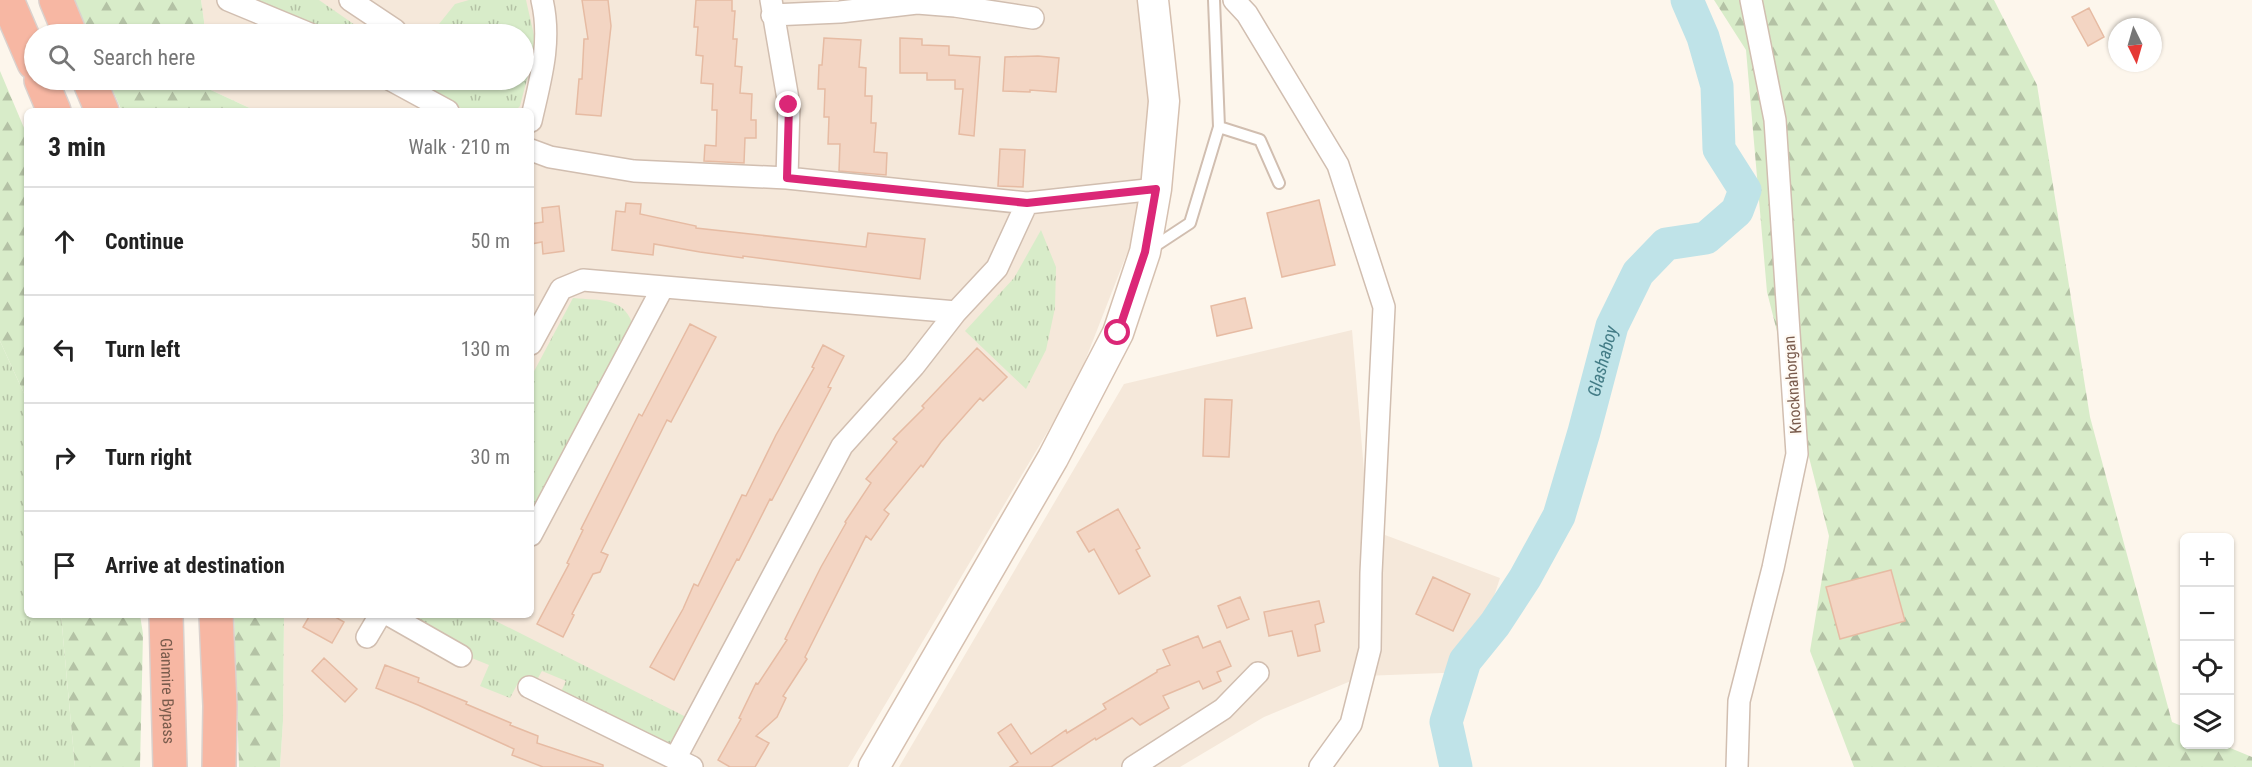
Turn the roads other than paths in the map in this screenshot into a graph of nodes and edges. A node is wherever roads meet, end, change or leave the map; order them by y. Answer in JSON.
{"nodes":[{"id":1,"x":7,"y":0,"type":"edge"},
{"id":2,"x":56,"y":0,"type":"edge"},
{"id":3,"x":228,"y":0,"type":"edge"},
{"id":4,"x":350,"y":0,"type":"edge"},
{"id":5,"x":542,"y":0,"type":"edge"},
{"id":6,"x":1154,"y":0,"type":"edge"},
{"id":7,"x":1214,"y":0,"type":"edge"},
{"id":8,"x":1234,"y":0,"type":"edge"},
{"id":9,"x":1751,"y":0,"type":"edge"},
{"id":10,"x":772,"y":8,"type":"edge"},
{"id":11,"x":1033,"y":18,"type":"dead end"},
{"id":12,"x":66,"y":24,"type":"edge"},
{"id":13,"x":286,"y":24,"type":"edge"},
{"id":14,"x":386,"y":24,"type":"edge"},
{"id":15,"x":24,"y":40,"type":"edge"},
{"id":16,"x":45,"y":90,"type":"edge"},
{"id":17,"x":93,"y":90,"type":"edge"},
{"id":18,"x":409,"y":90,"type":"edge"},
{"id":19,"x":53,"y":108,"type":"edge"},
{"id":20,"x":101,"y":108,"type":"edge"},
{"id":21,"x":442,"y":108,"type":"edge"},
{"id":22,"x":534,"y":108,"type":"edge"},
{"id":23,"x":1219,"y":127,"type":"junction"},
{"id":24,"x":534,"y":151,"type":"edge"},
{"id":25,"x":787,"y":178,"type":"junction"},
{"id":26,"x":1279,"y":183,"type":"dead end"},
{"id":27,"x":1156,"y":189,"type":"junction"},
{"id":28,"x":1027,"y":203,"type":"junction"},
{"id":29,"x":1145,"y":252,"type":"junction"},
{"id":30,"x":663,"y":287,"type":"junction"},
{"id":31,"x":956,"y":312,"type":"junction"},
{"id":32,"x":534,"y":338,"type":"edge"},
{"id":33,"x":534,"y":529,"type":"edge"},
{"id":34,"x":166,"y":618,"type":"edge"},
{"id":35,"x":216,"y":618,"type":"edge"},
{"id":36,"x":378,"y":618,"type":"edge"},
{"id":37,"x":394,"y":618,"type":"edge"},
{"id":38,"x":367,"y":637,"type":"dead end"},
{"id":39,"x":461,"y":656,"type":"dead end"},
{"id":40,"x":1258,"y":673,"type":"dead end"},
{"id":41,"x":529,"y":687,"type":"dead end"},
{"id":42,"x":684,"y":763,"type":"edge"},
{"id":43,"x":170,"y":767,"type":"edge"},
{"id":44,"x":219,"y":767,"type":"edge"},
{"id":45,"x":874,"y":767,"type":"edge"},
{"id":46,"x":1133,"y":767,"type":"edge"},
{"id":47,"x":1320,"y":767,"type":"edge"},
{"id":48,"x":1737,"y":767,"type":"edge"}],
"edges":[{"from":1,"to":15,"type":"highway"},
{"from":2,"to":12,"type":"highway"},
{"from":3,"to":13,"type":"street"},
{"from":4,"to":14,"type":"street"},
{"from":5,"to":22,"type":"street"},
{"from":6,"to":27,"type":"main road"},
{"from":7,"to":23,"type":"lane"},
{"from":8,"to":47,"type":"street"},
{"from":9,"to":48,"type":"street","name":"Knocknahorgan"},
{"from":10,"to":11,"type":"street"},
{"from":10,"to":25,"type":"street"},
{"from":16,"to":19,"type":"highway"},
{"from":17,"to":20,"type":"highway"},
{"from":18,"to":21,"type":"street"},
{"from":23,"to":26,"type":"lane"},
{"from":23,"to":29,"type":"lane"},
{"from":24,"to":25,"type":"street"},
{"from":25,"to":28,"type":"street"},
{"from":27,"to":28,"type":"street"},
{"from":27,"to":29,"type":"main road"},
{"from":28,"to":31,"type":"street"},
{"from":29,"to":45,"type":"main road"},
{"from":30,"to":31,"type":"street"},
{"from":30,"to":32,"type":"street"},
{"from":30,"to":33,"type":"street"},
{"from":31,"to":42,"type":"street"},
{"from":34,"to":43,"type":"highway","name":"Glanmire Bypass"},
{"from":35,"to":44,"type":"highway"},
{"from":36,"to":38,"type":"street"},
{"from":37,"to":39,"type":"street"},
{"from":40,"to":46,"type":"street"},
{"from":41,"to":42,"type":"street"}]}
